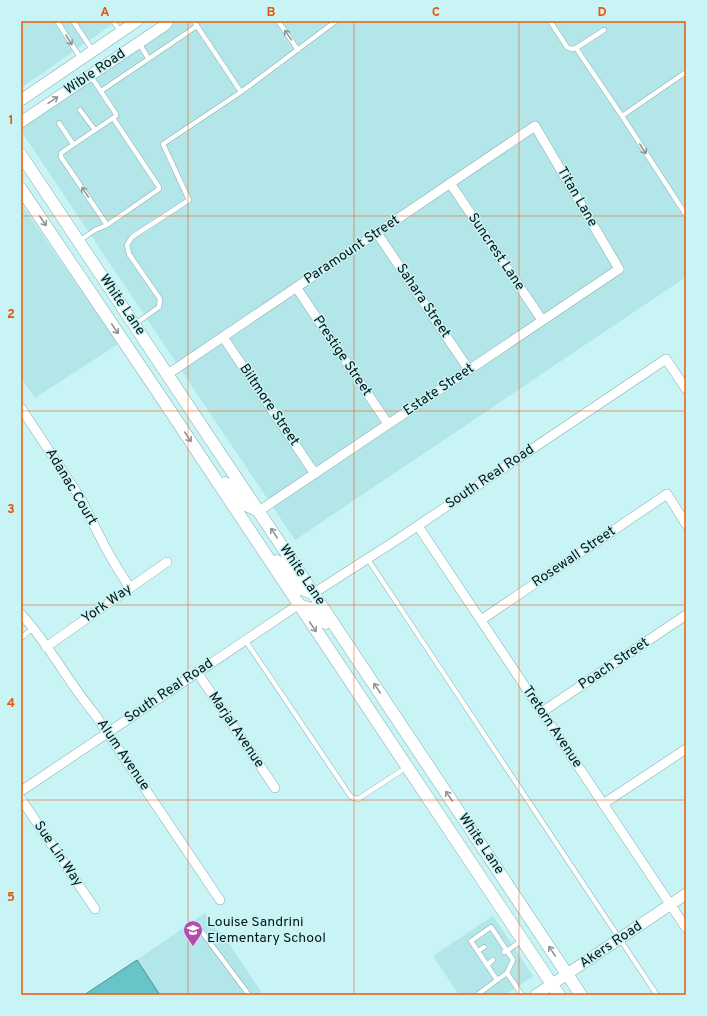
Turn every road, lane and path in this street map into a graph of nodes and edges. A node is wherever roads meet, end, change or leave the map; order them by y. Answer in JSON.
{"nodes":[{"id":1,"x":57,"y":21,"type":"edge"},
{"id":2,"x":73,"y":21,"type":"edge"},
{"id":3,"x":113,"y":21,"type":"edge"},
{"id":4,"x":137,"y":21,"type":"edge"},
{"id":5,"x":168,"y":21,"type":"edge"},
{"id":6,"x":278,"y":21,"type":"edge"},
{"id":7,"x":336,"y":21,"type":"edge"},
{"id":8,"x":550,"y":21,"type":"edge"},
{"id":9,"x":195,"y":23,"type":"edge"},
{"id":10,"x":604,"y":30,"type":"dead end"},
{"id":11,"x":121,"y":32,"type":"junction"},
{"id":12,"x":139,"y":43,"type":"junction"},
{"id":13,"x":576,"y":48,"type":"junction"},
{"id":14,"x":298,"y":50,"type":"junction"},
{"id":15,"x":93,"y":51,"type":"junction"},
{"id":16,"x":148,"y":58,"type":"junction"},
{"id":17,"x":81,"y":59,"type":"junction"},
{"id":18,"x":686,"y":72,"type":"edge"},
{"id":19,"x":90,"y":75,"type":"junction"},
{"id":20,"x":71,"y":89,"type":"junction"},
{"id":21,"x":101,"y":91,"type":"junction"},
{"id":22,"x":242,"y":92,"type":"junction"},
{"id":23,"x":21,"y":100,"type":"edge"},
{"id":24,"x":80,"y":110,"type":"dead end"},
{"id":25,"x":622,"y":116,"type":"junction"},
{"id":26,"x":113,"y":118,"type":"junction"},
{"id":27,"x":21,"y":122,"type":"edge"},
{"id":28,"x":59,"y":123,"type":"dead end"},
{"id":29,"x":535,"y":126,"type":"joint"},
{"id":30,"x":95,"y":130,"type":"junction"},
{"id":31,"x":73,"y":144,"type":"junction"},
{"id":32,"x":21,"y":155,"type":"edge"},
{"id":33,"x":450,"y":183,"type":"junction"},
{"id":34,"x":21,"y":189,"type":"edge"},
{"id":35,"x":686,"y":215,"type":"edge"},
{"id":36,"x":107,"y":224,"type":"junction"},
{"id":37,"x":377,"y":233,"type":"junction"},
{"id":38,"x":79,"y":241,"type":"junction"},
{"id":39,"x":618,"y":268,"type":"joint"},
{"id":40,"x":296,"y":287,"type":"junction"},
{"id":41,"x":88,"y":288,"type":"junction"},
{"id":42,"x":542,"y":320,"type":"junction"},
{"id":43,"x":135,"y":324,"type":"junction"},
{"id":44,"x":223,"y":337,"type":"junction"},
{"id":45,"x":151,"y":349,"type":"junction"},
{"id":46,"x":469,"y":370,"type":"junction"},
{"id":47,"x":168,"y":374,"type":"junction"},
{"id":48,"x":686,"y":389,"type":"edge"},
{"id":49,"x":21,"y":408,"type":"edge"},
{"id":50,"x":388,"y":424,"type":"junction"},
{"id":51,"x":204,"y":461,"type":"junction"},
{"id":52,"x":315,"y":474,"type":"junction"},
{"id":53,"x":259,"y":511,"type":"junction"},
{"id":54,"x":686,"y":524,"type":"edge"},
{"id":55,"x":418,"y":526,"type":"junction"},
{"id":56,"x":248,"y":528,"type":"junction"},
{"id":57,"x":367,"y":558,"type":"junction"},
{"id":58,"x":167,"y":562,"type":"dead end"},
{"id":59,"x":130,"y":588,"type":"junction"},
{"id":60,"x":314,"y":594,"type":"junction"},
{"id":61,"x":298,"y":605,"type":"junction"},
{"id":62,"x":21,"y":614,"type":"edge"},
{"id":63,"x":686,"y":615,"type":"edge"},
{"id":64,"x":481,"y":620,"type":"junction"},
{"id":65,"x":33,"y":628,"type":"junction"},
{"id":66,"x":21,"y":638,"type":"edge"},
{"id":67,"x":245,"y":640,"type":"junction"},
{"id":68,"x":46,"y":647,"type":"junction"},
{"id":69,"x":360,"y":662,"type":"junction"},
{"id":70,"x":197,"y":672,"type":"junction"},
{"id":71,"x":542,"y":712,"type":"junction"},
{"id":72,"x":107,"y":733,"type":"junction"},
{"id":73,"x":686,"y":749,"type":"edge"},
{"id":74,"x":406,"y":767,"type":"junction"},
{"id":75,"x":275,"y":788,"type":"dead end"},
{"id":76,"x":21,"y":791,"type":"edge"},
{"id":77,"x":21,"y":799,"type":"edge"},
{"id":78,"x":603,"y":804,"type":"junction"},
{"id":79,"x":686,"y":894,"type":"edge"},
{"id":80,"x":220,"y":900,"type":"dead end"},
{"id":81,"x":670,"y":904,"type":"junction"},
{"id":82,"x":95,"y":909,"type":"dead end"},
{"id":83,"x":686,"y":928,"type":"edge"},
{"id":84,"x":202,"y":932,"type":"dead end"},
{"id":85,"x":619,"y":939,"type":"junction"},
{"id":86,"x":522,"y":940,"type":"junction"},
{"id":87,"x":484,"y":947,"type":"dead end"},
{"id":88,"x":478,"y":951,"type":"junction"},
{"id":89,"x":506,"y":952,"type":"junction"},
{"id":90,"x":493,"y":960,"type":"dead end"},
{"id":91,"x":487,"y":964,"type":"junction"},
{"id":92,"x":507,"y":973,"type":"junction"},
{"id":93,"x":567,"y":974,"type":"junction"},
{"id":94,"x":497,"y":980,"type":"junction"},
{"id":95,"x":552,"y":985,"type":"junction"},
{"id":96,"x":249,"y":995,"type":"edge"},
{"id":97,"x":477,"y":995,"type":"edge"},
{"id":98,"x":522,"y":995,"type":"edge"},
{"id":99,"x":536,"y":995,"type":"edge"},
{"id":100,"x":559,"y":995,"type":"edge"},
{"id":101,"x":581,"y":995,"type":"edge"},
{"id":102,"x":657,"y":995,"type":"edge"}],
"edges":[{"from":1,"to":17,"type":"lane","one_way":true},
{"from":2,"to":15,"type":"lane"},
{"from":3,"to":11,"type":"lane"},
{"from":4,"to":11,"type":"street","name":"Wible Road"},
{"from":5,"to":12,"type":"street","name":"Wible Road"},
{"from":14,"to":6,"type":"lane","one_way":true},
{"from":7,"to":14,"type":"lane"},
{"from":8,"to":13,"type":"lane"},
{"from":9,"to":16,"type":"lane"},
{"from":9,"to":22,"type":"lane"},
{"from":10,"to":13,"type":"lane"},
{"from":11,"to":15,"type":"street","name":"Wible Road"},
{"from":12,"to":16,"type":"lane"},
{"from":12,"to":19,"type":"street","name":"Wible Road"},
{"from":13,"to":25,"type":"lane"},
{"from":14,"to":22,"type":"lane"},
{"from":15,"to":17,"type":"street","name":"Wible Road"},
{"from":15,"to":20,"type":"street"},
{"from":16,"to":21,"type":"lane"},
{"from":17,"to":23,"type":"street","name":"Wible Road"},
{"from":18,"to":25,"type":"lane"},
{"from":19,"to":20,"type":"street","name":"Wible Road"},
{"from":19,"to":21,"type":"lane"},
{"from":27,"to":20,"type":"street","name":"Wible Road","one_way":true},
{"from":21,"to":26,"type":"lane"},
{"from":22,"to":43,"type":"lane"},
{"from":24,"to":30,"type":"lane"},
{"from":25,"to":35,"type":"lane","one_way":true},
{"from":26,"to":30,"type":"lane"},
{"from":26,"to":36,"type":"lane"},
{"from":28,"to":31,"type":"lane"},
{"from":29,"to":33,"type":"street","name":"Paramount Street"},
{"from":29,"to":39,"type":"street","name":"Titan Lane"},
{"from":30,"to":31,"type":"lane"},
{"from":36,"to":31,"type":"lane","one_way":true},
{"from":32,"to":38,"type":"main road","name":"White Lane"},
{"from":33,"to":37,"type":"street","name":"Paramount Street"},
{"from":33,"to":42,"type":"street","name":"Suncrest Lane"},
{"from":34,"to":41,"type":"main road","name":"White Lane","one_way":true},
{"from":36,"to":38,"type":"lane"},
{"from":37,"to":40,"type":"street","name":"Paramount Street"},
{"from":37,"to":46,"type":"street","name":"Sahara Street"},
{"from":38,"to":43,"type":"main road","name":"White Lane"},
{"from":39,"to":42,"type":"street","name":"Estate Street"},
{"from":40,"to":44,"type":"street","name":"Paramount Street"},
{"from":40,"to":50,"type":"street","name":"Prestige Street"},
{"from":41,"to":45,"type":"main road"},
{"from":41,"to":51,"type":"main road","name":"White Lane","one_way":true},
{"from":42,"to":46,"type":"street","name":"Estate Street"},
{"from":43,"to":45,"type":"main road","name":"White Lane"},
{"from":44,"to":47,"type":"street","name":"Paramount Street"},
{"from":44,"to":52,"type":"street","name":"Biltmore Street"},
{"from":45,"to":47,"type":"main road","name":"White Lane"},
{"from":46,"to":50,"type":"street","name":"Estate Street"},
{"from":47,"to":53,"type":"main road","name":"White Lane"},
{"from":48,"to":55,"type":"street","name":"South Real Road"},
{"from":49,"to":59,"type":"street","name":"Adanac Court"},
{"from":50,"to":52,"type":"street","name":"Estate Street"},
{"from":51,"to":53,"type":"main road"},
{"from":51,"to":56,"type":"main road","name":"White Lane"},
{"from":52,"to":53,"type":"street","name":"Estate Street"},
{"from":60,"to":53,"type":"main road","name":"White Lane","one_way":true},
{"from":54,"to":64,"type":"street","name":"Rosewall Street"},
{"from":55,"to":57,"type":"street","name":"South Real Road"},
{"from":55,"to":64,"type":"street","name":"Tretorn Avenue"},
{"from":56,"to":60,"type":"main road"},
{"from":56,"to":61,"type":"main road","name":"White Lane"},
{"from":57,"to":60,"type":"street","name":"South Real Road"},
{"from":57,"to":85,"type":"lane"},
{"from":58,"to":59,"type":"street","name":"York Way"},
{"from":59,"to":68,"type":"street","name":"York Way"},
{"from":60,"to":69,"type":"main road","name":"White Lane"},
{"from":61,"to":67,"type":"street","name":"South Real Road"},
{"from":61,"to":69,"type":"main road"},
{"from":61,"to":74,"type":"main road","name":"White Lane","one_way":true},
{"from":62,"to":65,"type":"street","name":"Alum Avenue"},
{"from":63,"to":71,"type":"street","name":"Poach Street"},
{"from":64,"to":71,"type":"street","name":"Tretorn Avenue"},
{"from":65,"to":66,"type":"lane"},
{"from":65,"to":68,"type":"street","name":"Alum Avenue"},
{"from":67,"to":70,"type":"street","name":"South Real Road"},
{"from":67,"to":74,"type":"lane"},
{"from":68,"to":72,"type":"street","name":"Alum Avenue"},
{"from":93,"to":69,"type":"main road","name":"White Lane","one_way":true},
{"from":70,"to":72,"type":"street","name":"South Real Road"},
{"from":70,"to":75,"type":"street","name":"Marjal Avenue"},
{"from":71,"to":78,"type":"street","name":"Tretorn Avenue"},
{"from":72,"to":76,"type":"street","name":"South Real Road"},
{"from":72,"to":80,"type":"street","name":"Alum Avenue"},
{"from":73,"to":78,"type":"street"},
{"from":74,"to":86,"type":"main road","name":"White Lane"},
{"from":77,"to":82,"type":"street","name":"Sue Lin Way"},
{"from":78,"to":81,"type":"street","name":"Tretorn Avenue"},
{"from":79,"to":81,"type":"street","name":"Akers Road"},
{"from":81,"to":83,"type":"street","name":"Tretorn Avenue"},
{"from":81,"to":85,"type":"street","name":"Akers Road"},
{"from":84,"to":96,"type":"lane"},
{"from":85,"to":93,"type":"street","name":"Akers Road"},
{"from":85,"to":102,"type":"lane"},
{"from":86,"to":89,"type":"lane"},
{"from":86,"to":95,"type":"main road","name":"White Lane"},
{"from":87,"to":88,"type":"lane"},
{"from":88,"to":89,"type":"lane"},
{"from":88,"to":91,"type":"lane"},
{"from":89,"to":92,"type":"lane"},
{"from":90,"to":91,"type":"lane"},
{"from":91,"to":94,"type":"lane"},
{"from":92,"to":94,"type":"lane"},
{"from":92,"to":98,"type":"lane"},
{"from":93,"to":95,"type":"street","name":"Akers Road"},
{"from":93,"to":101,"type":"main road","name":"White Lane"},
{"from":94,"to":97,"type":"lane"},
{"from":95,"to":99,"type":"street","name":"Akers Road"},
{"from":95,"to":100,"type":"main road","name":"White Lane"}]}
